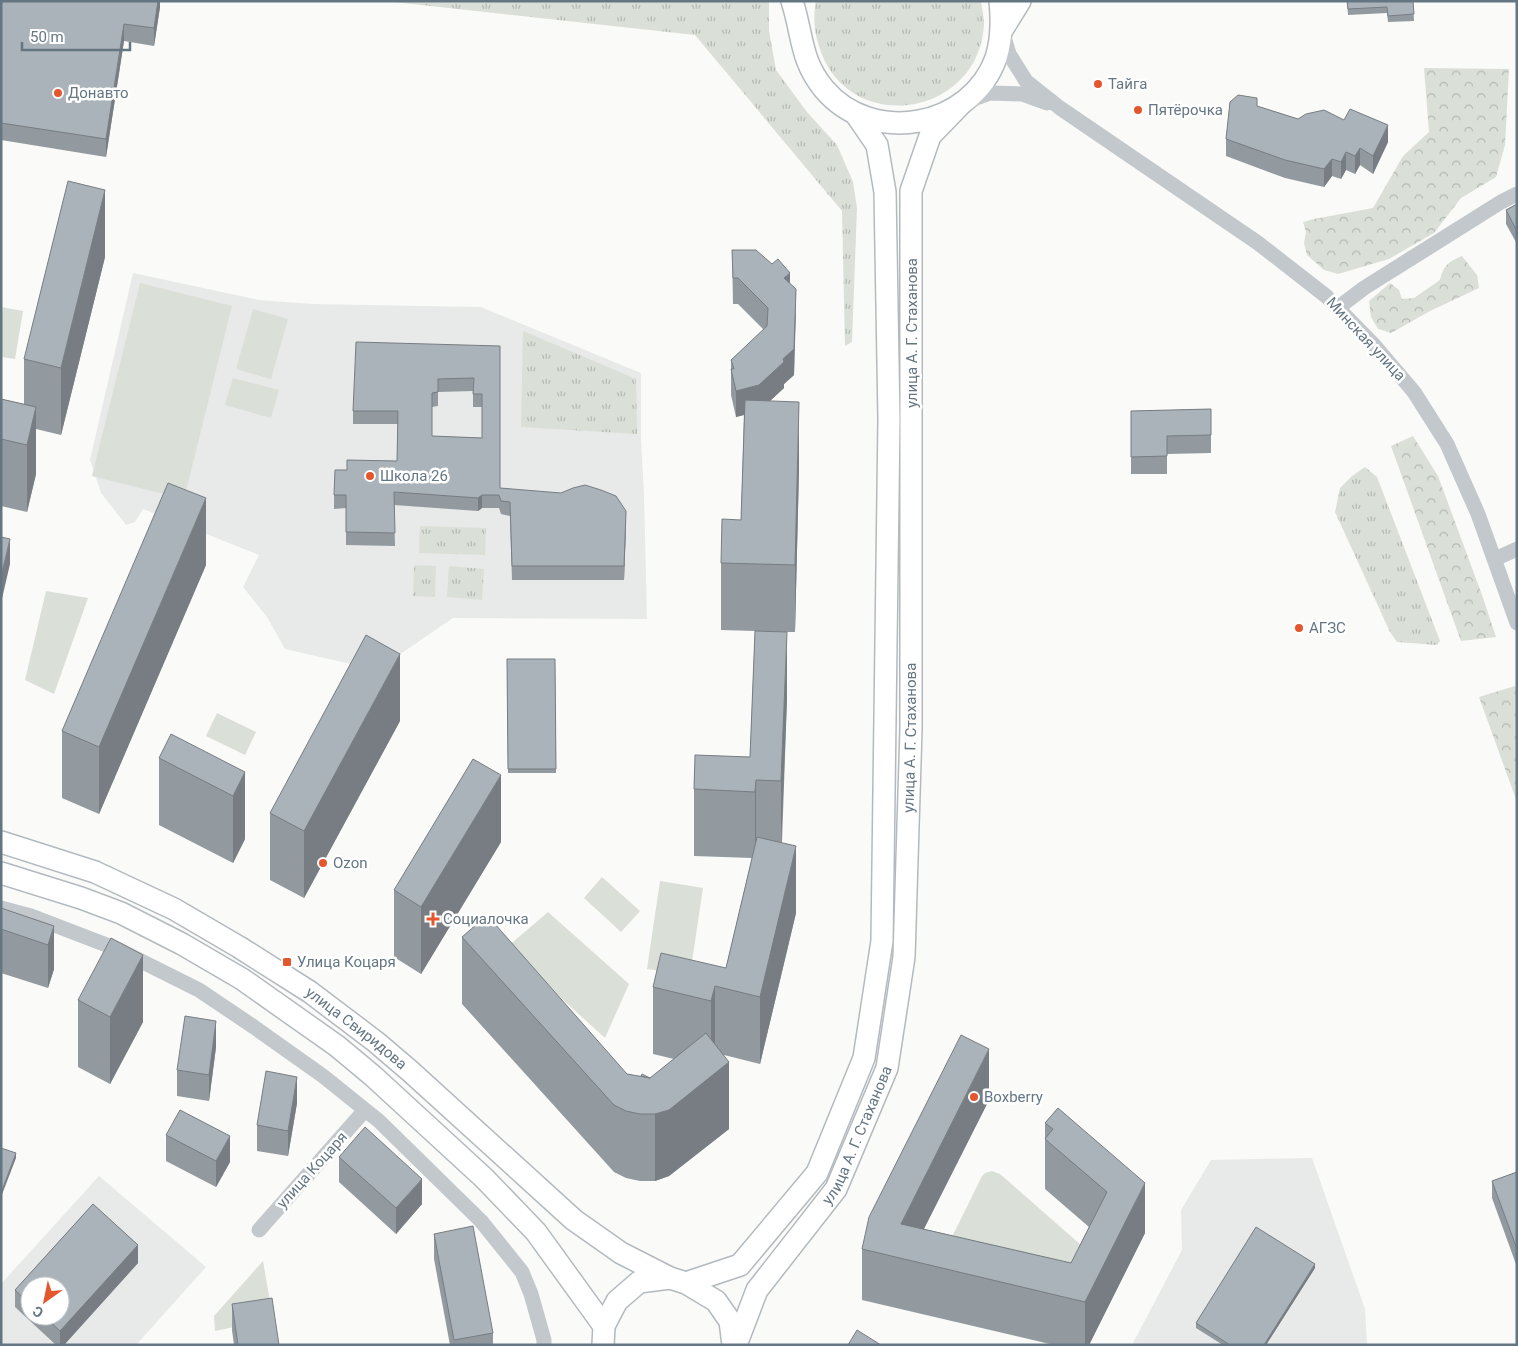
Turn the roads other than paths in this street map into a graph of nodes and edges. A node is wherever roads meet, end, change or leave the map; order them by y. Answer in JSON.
{"nodes":[{"id":1,"x":1000,"y":1,"type":"edge"},
{"id":2,"x":1020,"y":1,"type":"edge"},
{"id":3,"x":797,"y":8,"type":"edge"},
{"id":4,"x":1002,"y":30,"type":"junction"},
{"id":5,"x":962,"y":104,"type":"junction"},
{"id":6,"x":1060,"y":108,"type":"junction"},
{"id":7,"x":855,"y":113,"type":"junction"},
{"id":8,"x":1517,"y":194,"type":"edge"},
{"id":9,"x":1339,"y":307,"type":"junction"},
{"id":10,"x":1517,"y":549,"type":"edge"},
{"id":11,"x":1495,"y":559,"type":"junction"},
{"id":12,"x":1514,"y":604,"type":"edge"},
{"id":13,"x":1517,"y":623,"type":"edge"},
{"id":14,"x":1,"y":842,"type":"edge"},
{"id":15,"x":1,"y":873,"type":"edge"},
{"id":16,"x":1,"y":908,"type":"edge"},
{"id":17,"x":365,"y":1110,"type":"junction"},
{"id":18,"x":259,"y":1230,"type":"dead end"},
{"id":19,"x":678,"y":1280,"type":"junction"},
{"id":20,"x":603,"y":1335,"type":"edge"},
{"id":21,"x":544,"y":1345,"type":"edge"},
{"id":22,"x":735,"y":1345,"type":"edge"}],
"edges":[{"from":1,"to":4,"type":"main road"},
{"from":2,"to":4,"type":"main road"},
{"from":3,"to":7,"type":"main road"},
{"from":4,"to":5,"type":"main road","name":"улица А. Г. Стаханова"},
{"from":4,"to":6,"type":"street"},
{"from":5,"to":6,"type":"street"},
{"from":5,"to":7,"type":"main road"},
{"from":5,"to":22,"type":"main road","name":"улица А. Г. Стаханова"},
{"from":6,"to":9,"type":"street","name":"Минская улица"},
{"from":7,"to":19,"type":"main road","name":"улица А. Г. Стаханова"},
{"from":8,"to":9,"type":"street"},
{"from":9,"to":11,"type":"street","name":"Минская улица"},
{"from":10,"to":11,"type":"street"},
{"from":11,"to":12,"type":"street","name":"Минская улица"},
{"from":12,"to":13,"type":"street","name":"Минская улица"},
{"from":14,"to":19,"type":"main road","name":"улица Свиридова"},
{"from":15,"to":20,"type":"main road","name":"улица Свиридова"},
{"from":16,"to":17,"type":"street"},
{"from":17,"to":18,"type":"street","name":"улица Коцаря"},
{"from":17,"to":21,"type":"street"},
{"from":19,"to":20,"type":"main road","name":"улица А. Г. Стаханова"},
{"from":19,"to":22,"type":"main road","name":"улица Свиридова"}]}
